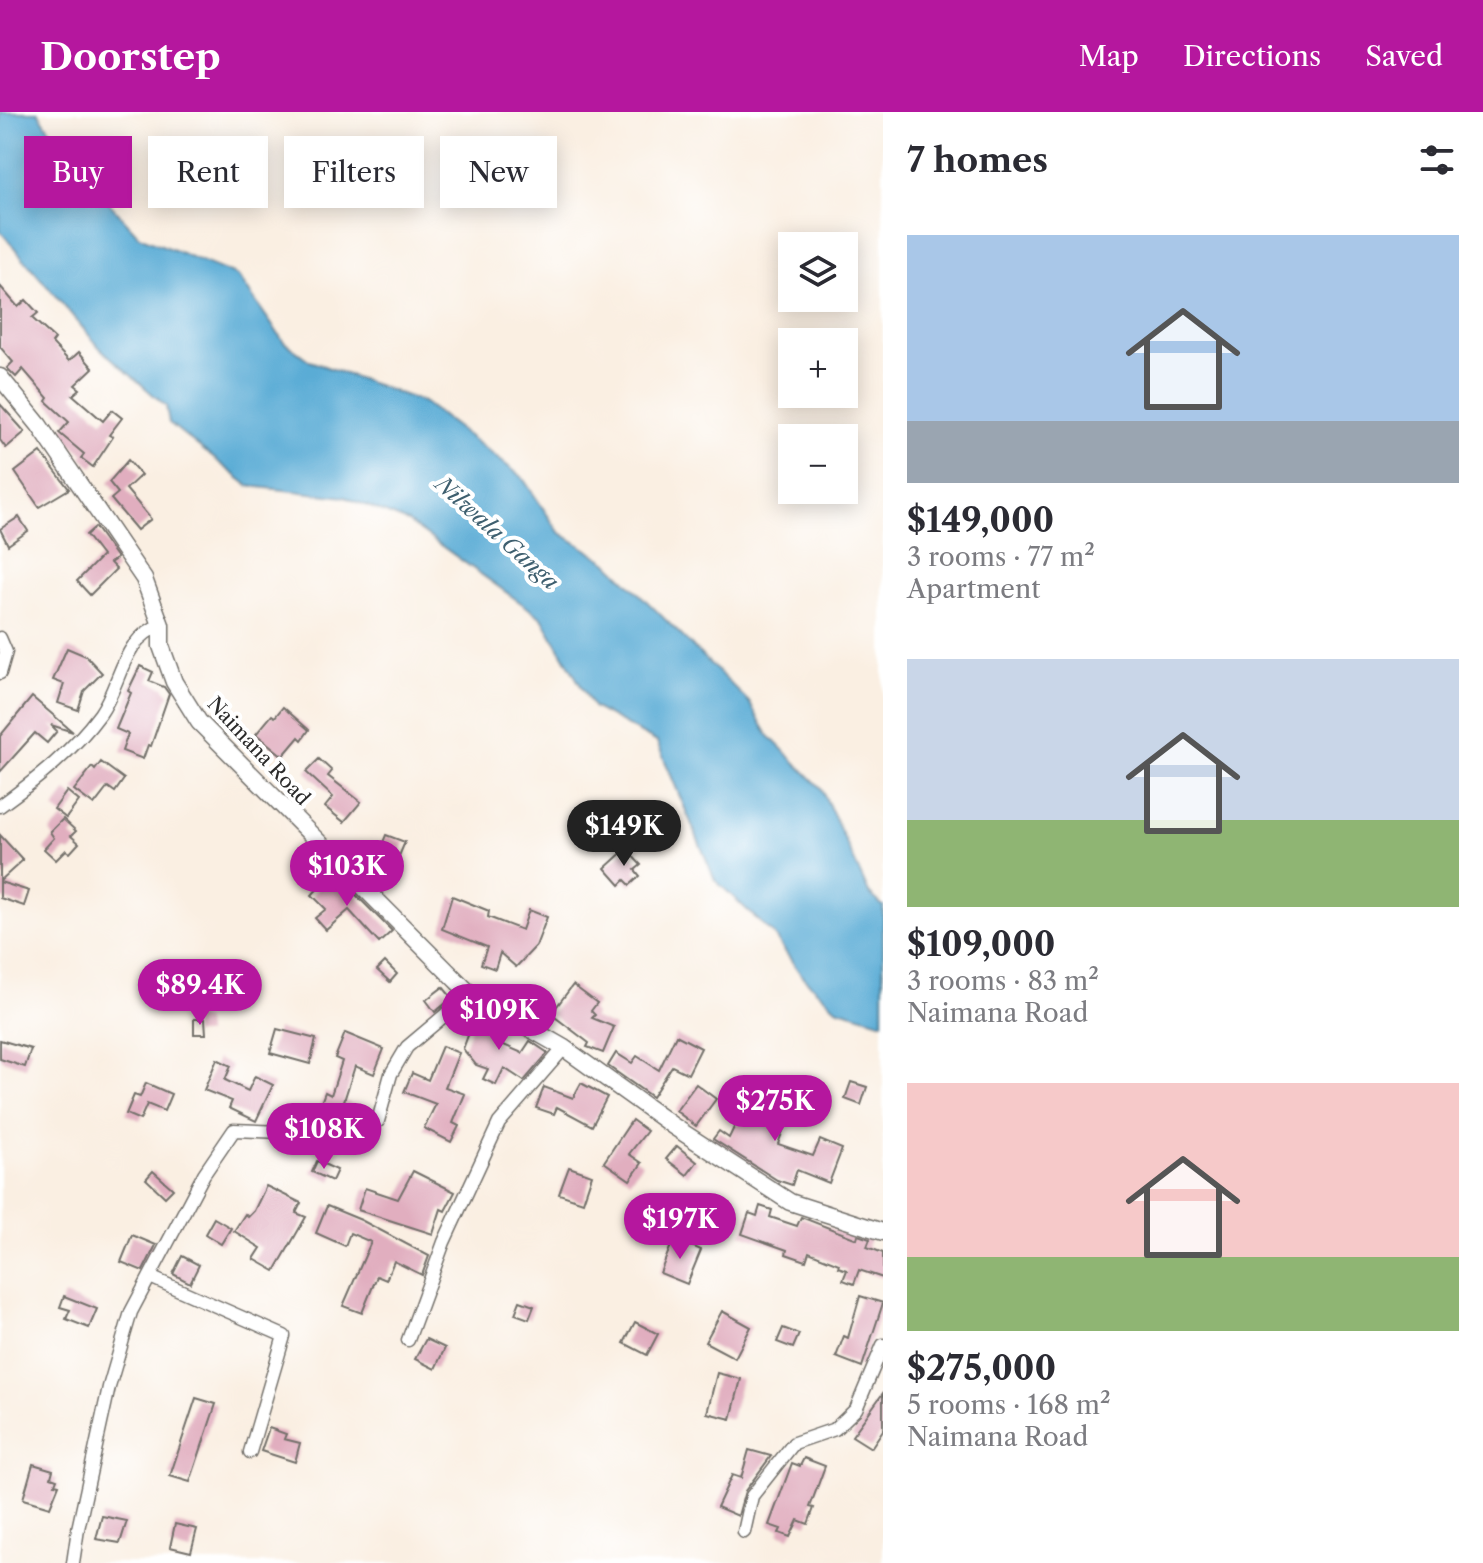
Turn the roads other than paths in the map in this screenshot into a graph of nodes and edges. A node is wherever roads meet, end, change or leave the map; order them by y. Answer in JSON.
{"nodes":[{"id":1,"x":0,"y":377,"type":"edge"},
{"id":2,"x":161,"y":625,"type":"junction"},
{"id":3,"x":0,"y":638,"type":"edge"},
{"id":4,"x":0,"y":673,"type":"edge"},
{"id":5,"x":0,"y":806,"type":"edge"},
{"id":6,"x":470,"y":994,"type":"junction"},
{"id":7,"x":564,"y":1048,"type":"junction"},
{"id":8,"x":883,"y":1232,"type":"edge"},
{"id":9,"x":150,"y":1277,"type":"junction"},
{"id":10,"x":408,"y":1340,"type":"dead end"},
{"id":11,"x":883,"y":1345,"type":"edge"},
{"id":12,"x":250,"y":1452,"type":"dead end"},
{"id":13,"x":744,"y":1532,"type":"dead end"},
{"id":14,"x":73,"y":1563,"type":"edge"}],
"edges":[{"from":1,"to":2,"type":"street","name":"Naimana Road"},
{"from":2,"to":5,"type":"street"},
{"from":2,"to":6,"type":"street","name":"Naimana Road"},
{"from":3,"to":4,"type":"street"},
{"from":6,"to":7,"type":"street","name":"Naimana Road"},
{"from":6,"to":9,"type":"street"},
{"from":7,"to":8,"type":"street","name":"Naimana Road"},
{"from":7,"to":10,"type":"street"},
{"from":9,"to":12,"type":"street"},
{"from":9,"to":14,"type":"street"},
{"from":11,"to":13,"type":"street"}]}
